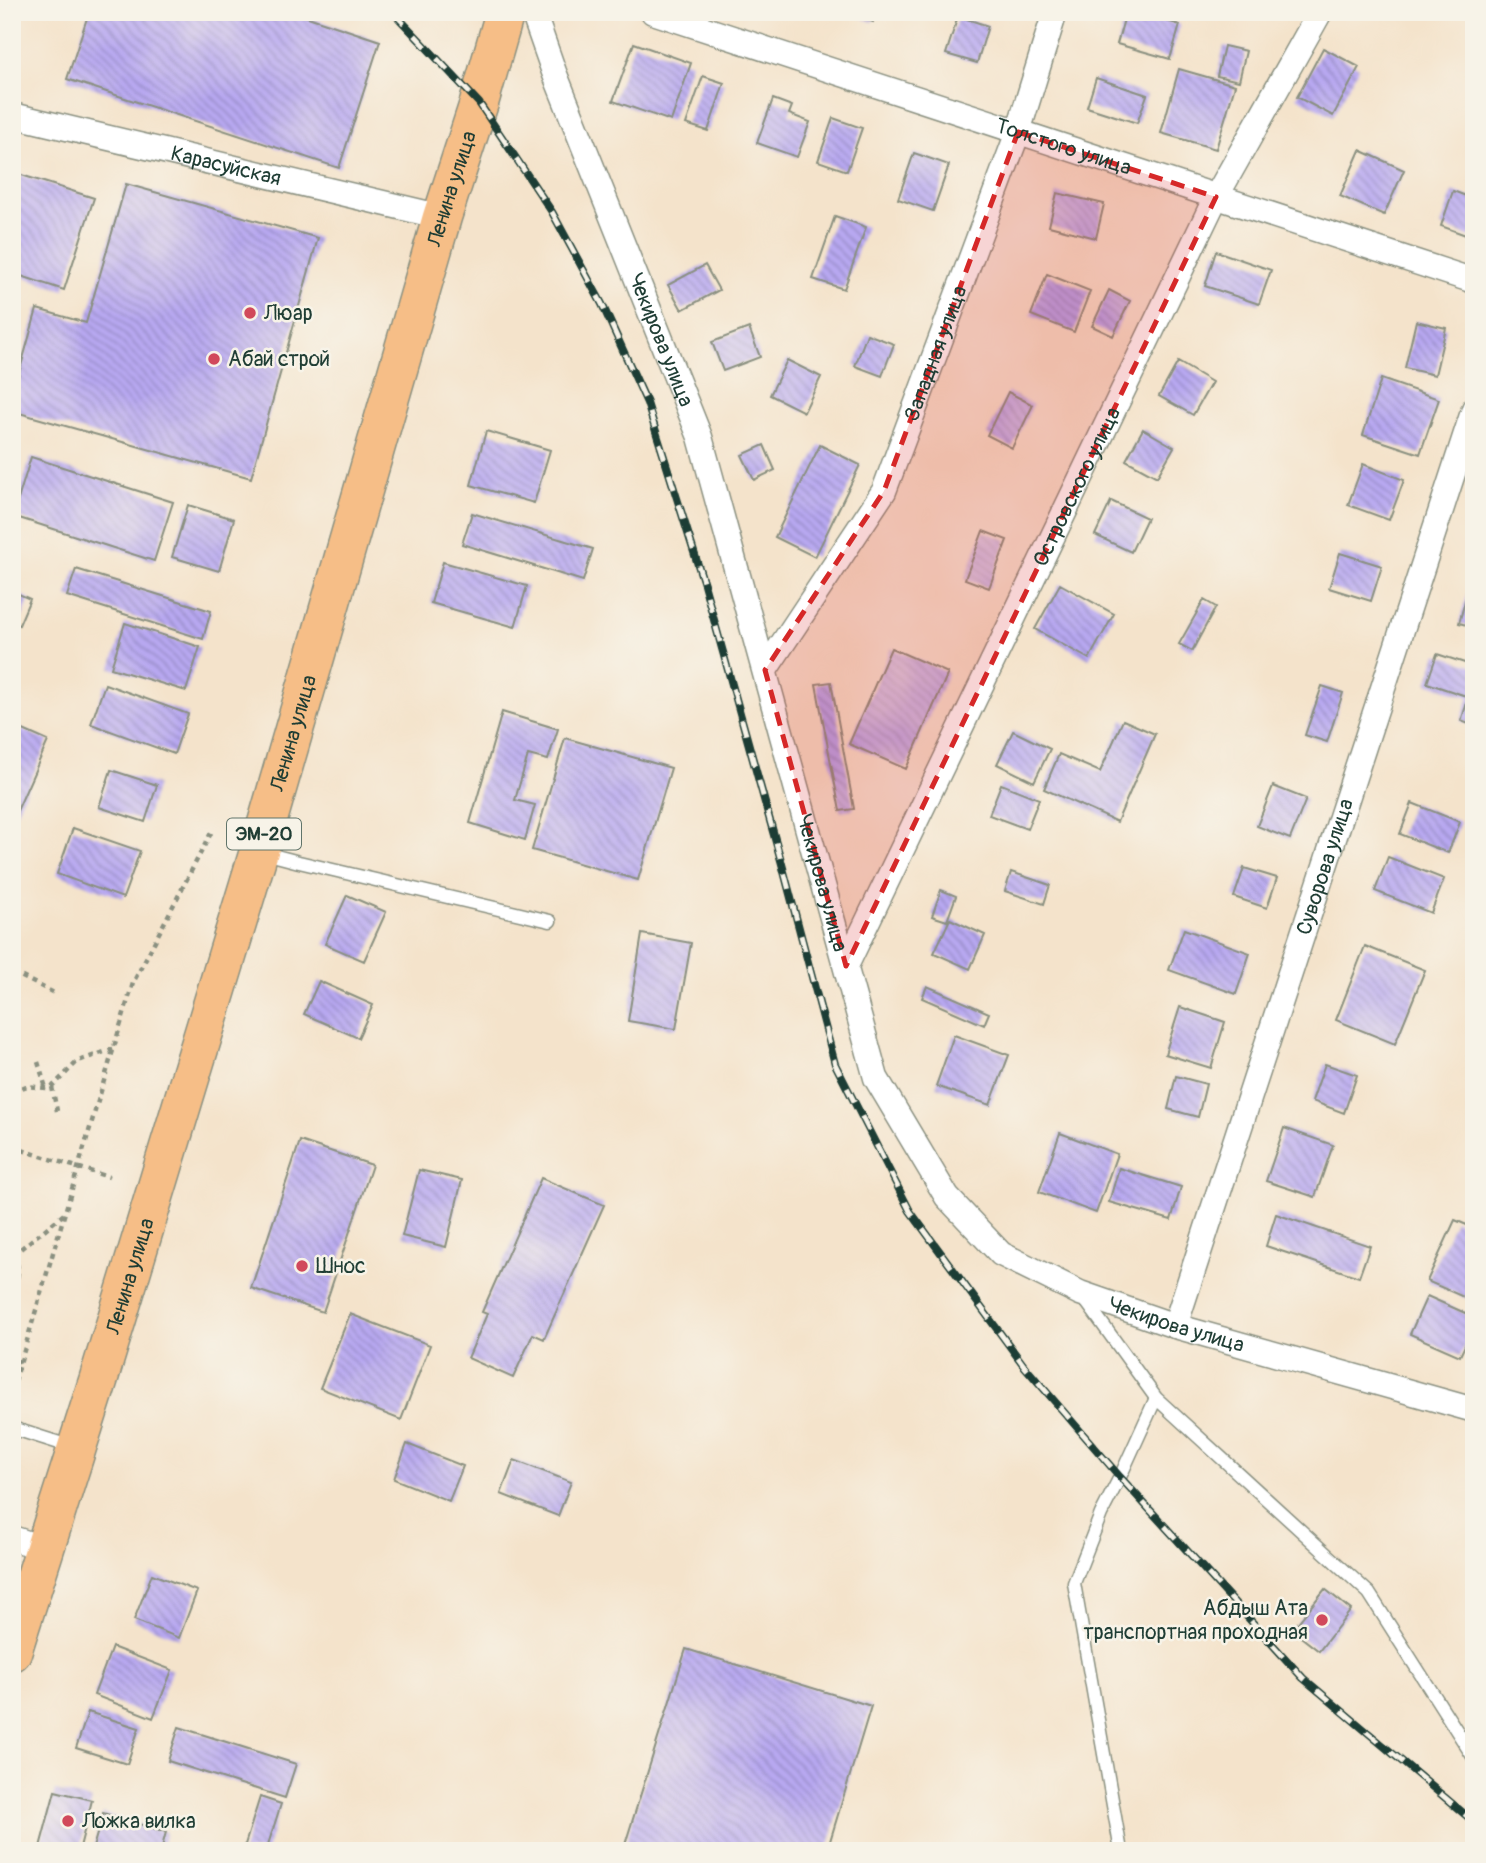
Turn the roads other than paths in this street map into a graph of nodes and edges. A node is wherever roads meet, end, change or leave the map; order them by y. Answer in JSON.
{"nodes":[{"id":1,"x":505,"y":12,"type":"edge"},
{"id":2,"x":533,"y":12,"type":"edge"},
{"id":3,"x":653,"y":12,"type":"edge"},
{"id":4,"x":1055,"y":12,"type":"edge"},
{"id":5,"x":1320,"y":12,"type":"edge"},
{"id":6,"x":12,"y":115,"type":"edge"},
{"id":7,"x":1018,"y":132,"type":"junction"},
{"id":8,"x":1216,"y":197,"type":"junction"},
{"id":9,"x":442,"y":217,"type":"junction"},
{"id":10,"x":1474,"y":281,"type":"edge"},
{"id":11,"x":1474,"y":409,"type":"edge"},
{"id":12,"x":765,"y":670,"type":"junction"},
{"id":13,"x":259,"y":851,"type":"junction"},
{"id":14,"x":550,"y":921,"type":"dead end"},
{"id":15,"x":846,"y":966,"type":"junction"},
{"id":16,"x":1080,"y":1293,"type":"junction"},
{"id":17,"x":1175,"y":1326,"type":"junction"},
{"id":18,"x":1156,"y":1398,"type":"junction"},
{"id":19,"x":1474,"y":1410,"type":"edge"},
{"id":20,"x":12,"y":1428,"type":"edge"},
{"id":21,"x":76,"y":1449,"type":"junction"},
{"id":22,"x":29,"y":1543,"type":"edge"},
{"id":23,"x":12,"y":1652,"type":"edge"},
{"id":24,"x":1474,"y":1758,"type":"edge"},
{"id":25,"x":1121,"y":1851,"type":"edge"}],
"edges":[{"from":1,"to":9,"type":"main road","name":"Ленина улица","number":"ЭМ-20"},
{"from":2,"to":12,"type":"street","name":"Чекирова улица"},
{"from":3,"to":7,"type":"street","name":"Толстого улица"},
{"from":4,"to":7,"type":"street","name":"Западная улица"},
{"from":5,"to":8,"type":"street","name":"Островского улица"},
{"from":6,"to":9,"type":"street","name":"Карасуйская"},
{"from":7,"to":8,"type":"street","name":"Толстого улица"},
{"from":7,"to":12,"type":"street","name":"Западная улица"},
{"from":8,"to":10,"type":"street","name":"Толстого улица"},
{"from":8,"to":15,"type":"street","name":"Островского улица"},
{"from":9,"to":13,"type":"main road","name":"Ленина улица","number":"ЭМ-20"},
{"from":11,"to":17,"type":"street","name":"Суворова улица"},
{"from":12,"to":15,"type":"street","name":"Чекирова улица"},
{"from":13,"to":14,"type":"lane"},
{"from":13,"to":21,"type":"main road","name":"Ленина улица","number":"ЭМ-20"},
{"from":15,"to":16,"type":"street","name":"Чекирова улица"},
{"from":16,"to":17,"type":"street","name":"Чекирова улица"},
{"from":16,"to":18,"type":"lane"},
{"from":17,"to":19,"type":"street","name":"Чекирова улица"},
{"from":18,"to":24,"type":"lane"},
{"from":18,"to":25,"type":"lane"},
{"from":20,"to":21,"type":"lane"},
{"from":21,"to":22,"type":"main road","name":"Ленина улица","number":"ЭМ-20"},
{"from":22,"to":23,"type":"main road","name":"Ленина улица","number":"ЭМ-20"}]}
